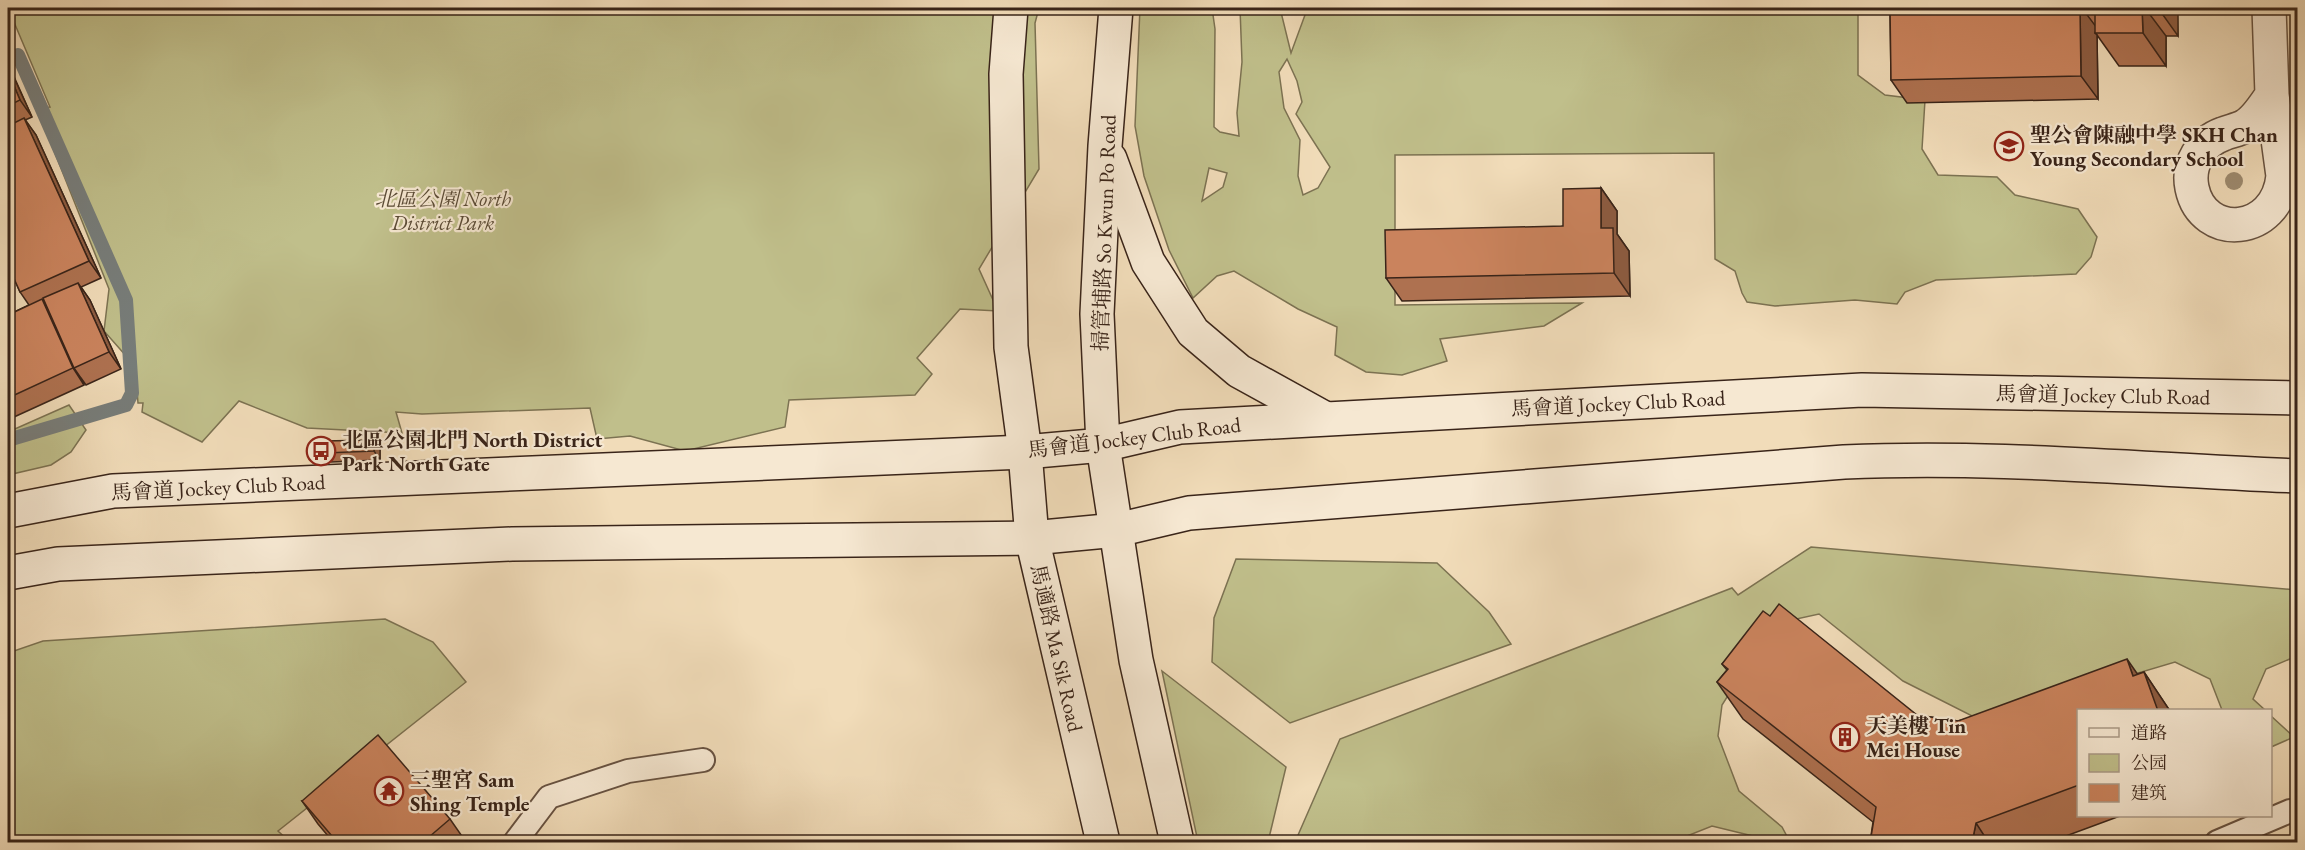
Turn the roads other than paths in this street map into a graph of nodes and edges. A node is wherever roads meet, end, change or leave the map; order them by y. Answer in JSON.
{"nodes":[{"id":1,"x":1011,"y":8,"type":"edge"},
{"id":2,"x":1116,"y":8,"type":"edge"},
{"id":3,"x":2269,"y":8,"type":"edge"},
{"id":4,"x":2272,"y":95,"type":"dead end"},
{"id":5,"x":1105,"y":147,"type":"junction"},
{"id":6,"x":2298,"y":398,"type":"edge"},
{"id":7,"x":1324,"y":418,"type":"junction"},
{"id":8,"x":1102,"y":445,"type":"junction"},
{"id":9,"x":1024,"y":452,"type":"junction"},
{"id":10,"x":2298,"y":476,"type":"edge"},
{"id":11,"x":8,"y":511,"type":"edge"},
{"id":12,"x":1117,"y":530,"type":"junction"},
{"id":13,"x":1032,"y":538,"type":"junction"},
{"id":14,"x":8,"y":573,"type":"edge"},
{"id":15,"x":703,"y":760,"type":"dead end"},
{"id":16,"x":2298,"y":812,"type":"edge"},
{"id":17,"x":515,"y":843,"type":"edge"},
{"id":18,"x":1103,"y":843,"type":"edge"},
{"id":19,"x":1177,"y":843,"type":"edge"},
{"id":20,"x":2217,"y":843,"type":"edge"}],
"edges":[{"from":1,"to":9,"type":"main road"},
{"from":2,"to":5,"type":"main road","name":"掃管埔路 So Kwun Po Road"},
{"from":3,"to":4,"type":"main road"},
{"from":5,"to":7,"type":"main road"},
{"from":5,"to":8,"type":"main road","name":"掃管埔路 So Kwun Po Road"},
{"from":6,"to":7,"type":"main road","name":"馬會道 Jockey Club Road"},
{"from":7,"to":8,"type":"main road","name":"馬會道 Jockey Club Road"},
{"from":8,"to":9,"type":"main road","name":"馬會道 Jockey Club Road"},
{"from":8,"to":12,"type":"main road","name":"掃管埔路 So Kwun Po Road"},
{"from":9,"to":11,"type":"main road","name":"馬會道 Jockey Club Road"},
{"from":9,"to":13,"type":"main road","name":"馬適路 Ma Sik Road"},
{"from":10,"to":12,"type":"main road"},
{"from":12,"to":13,"type":"main road"},
{"from":12,"to":19,"type":"main road"},
{"from":13,"to":14,"type":"main road"},
{"from":13,"to":18,"type":"main road","name":"馬適路 Ma Sik Road"},
{"from":15,"to":17,"type":"lane"},
{"from":16,"to":20,"type":"lane"}]}
